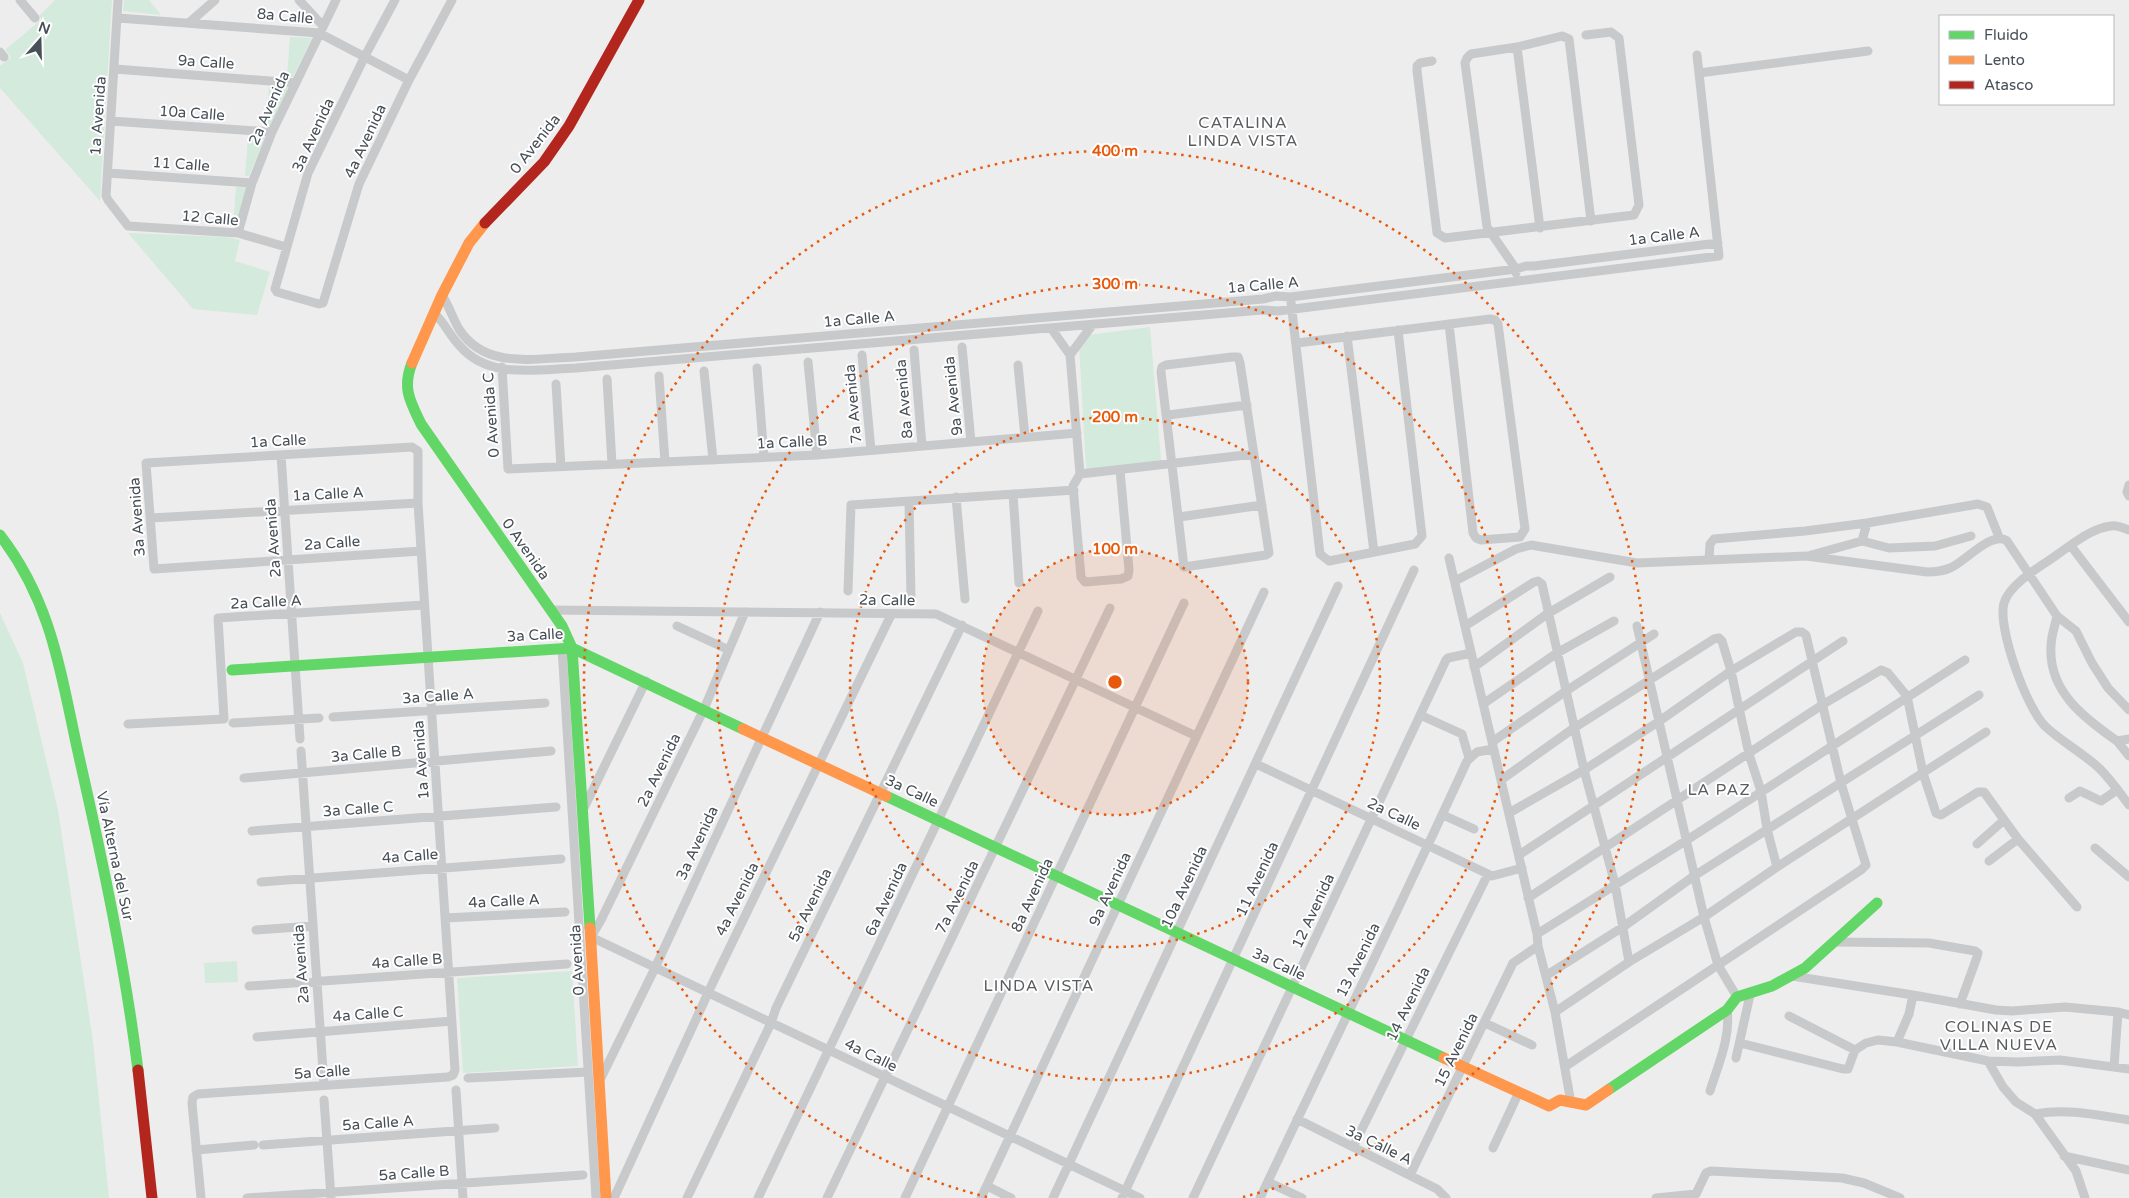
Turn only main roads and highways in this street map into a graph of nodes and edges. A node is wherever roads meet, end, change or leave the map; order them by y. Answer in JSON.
{"nodes":[{"id":1,"x":639,"y":0,"type":"edge"},
{"id":2,"x":0,"y":535,"type":"edge"},
{"id":3,"x":0,"y":548,"type":"edge"},
{"id":4,"x":567,"y":648,"type":"junction"},
{"id":5,"x":232,"y":670,"type":"dead end"},
{"id":6,"x":1877,"y":903,"type":"dead end"},
{"id":7,"x":143,"y":1198,"type":"edge"},
{"id":8,"x":152,"y":1198,"type":"edge"},
{"id":9,"x":606,"y":1198,"type":"edge"}],
"edges":[{"from":1,"to":4,"type":"main road","name":"0 Avenida"},
{"from":2,"to":8,"type":"main road","name":"Vía Alterna del Sur"},
{"from":3,"to":7,"type":"main road","name":"Vía Alterna del Sur"},
{"from":4,"to":5,"type":"main road","name":"3a Calle"},
{"from":4,"to":6,"type":"main road","name":"3a Calle"},
{"from":4,"to":9,"type":"main road","name":"0 Avenida"}]}
